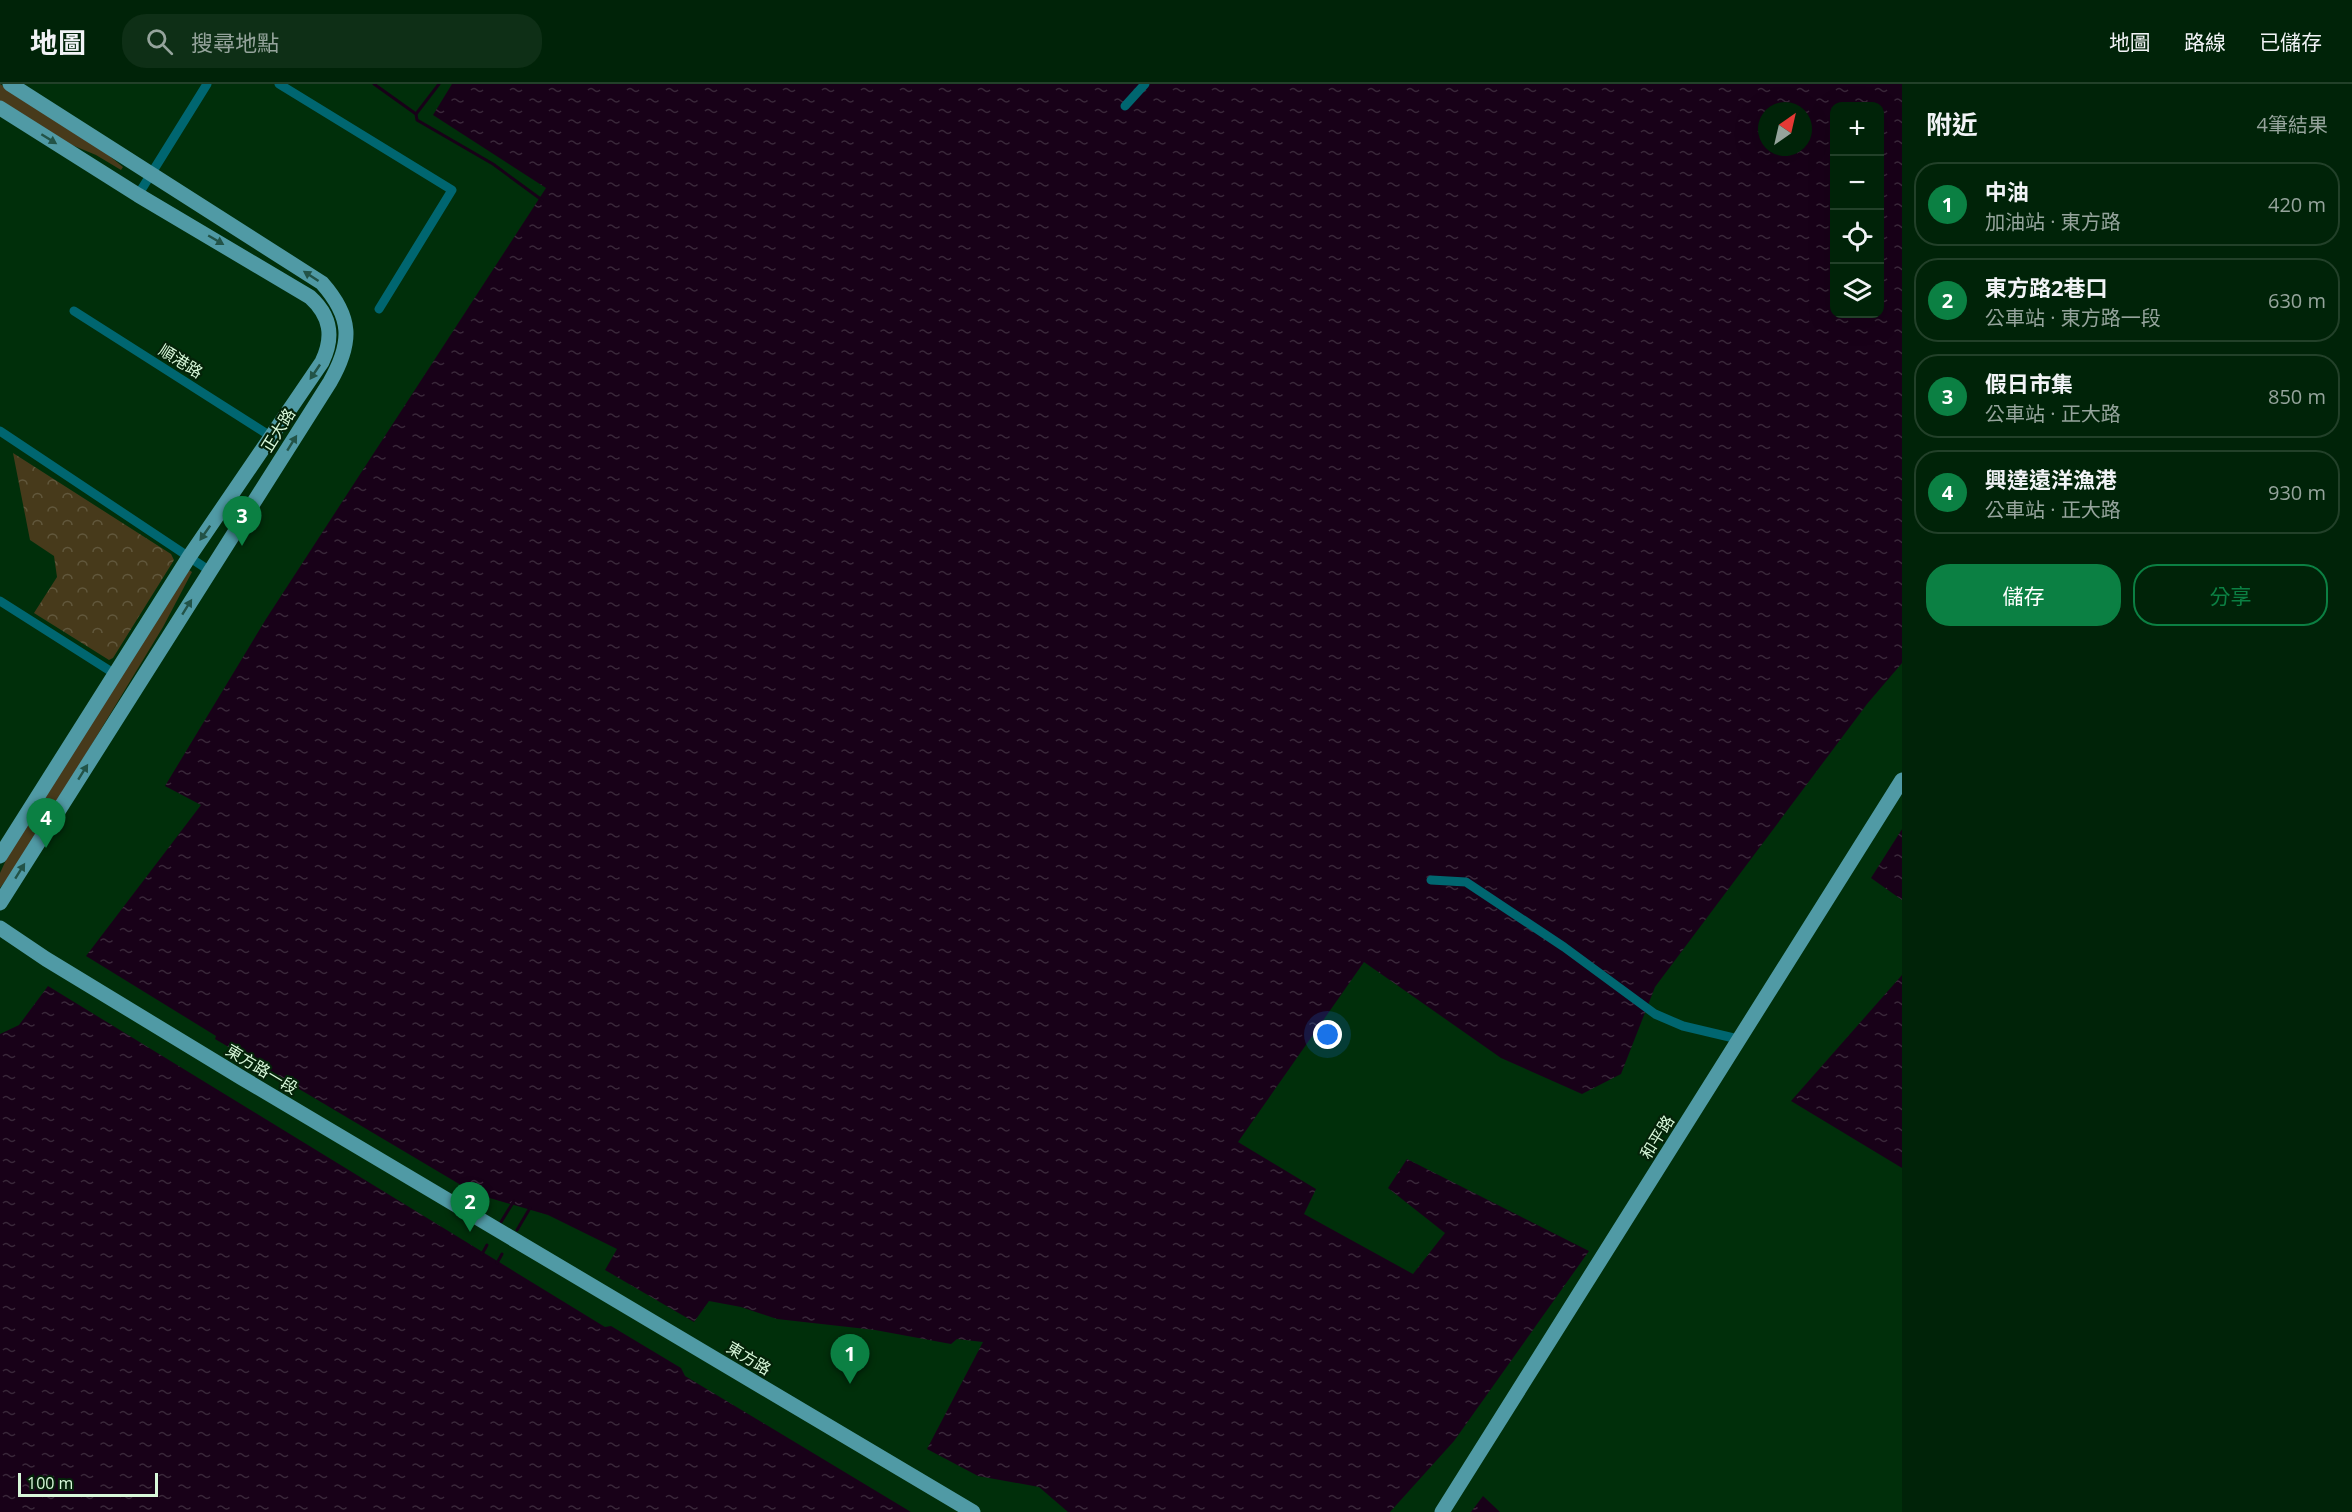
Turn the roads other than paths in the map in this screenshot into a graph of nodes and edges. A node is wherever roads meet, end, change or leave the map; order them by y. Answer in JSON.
{"nodes":[{"id":1,"x":10,"y":84,"type":"edge"},
{"id":2,"x":207,"y":84,"type":"edge"},
{"id":3,"x":279,"y":84,"type":"edge"},
{"id":4,"x":1145,"y":84,"type":"edge"},
{"id":5,"x":1125,"y":106,"type":"dead end"},
{"id":6,"x":0,"y":108,"type":"edge"},
{"id":7,"x":151,"y":174,"type":"junction"},
{"id":8,"x":138,"y":195,"type":"junction"},
{"id":9,"x":379,"y":309,"type":"dead end"},
{"id":10,"x":74,"y":311,"type":"dead end"},
{"id":11,"x":0,"y":431,"type":"edge"},
{"id":12,"x":272,"y":436,"type":"junction"},
{"id":13,"x":189,"y":557,"type":"junction"},
{"id":14,"x":210,"y":571,"type":"junction"},
{"id":15,"x":0,"y":602,"type":"edge"},
{"id":16,"x":115,"y":674,"type":"junction"},
{"id":17,"x":1902,"y":780,"type":"edge"},
{"id":18,"x":1902,"y":797,"type":"edge"},
{"id":19,"x":0,"y":856,"type":"edge"},
{"id":20,"x":1431,"y":880,"type":"dead end"},
{"id":21,"x":0,"y":903,"type":"edge"},
{"id":22,"x":0,"y":928,"type":"edge"},
{"id":23,"x":0,"y":940,"type":"edge"},
{"id":24,"x":1738,"y":1039,"type":"junction"},
{"id":25,"x":505,"y":1240,"type":"junction"},
{"id":26,"x":952,"y":1512,"type":"edge"},
{"id":27,"x":973,"y":1512,"type":"edge"},
{"id":28,"x":1442,"y":1512,"type":"edge"},
{"id":29,"x":1450,"y":1512,"type":"edge"}],
"edges":[{"from":1,"to":7,"type":"main road","name":"正大路"},
{"from":2,"to":7,"type":"street"},
{"from":3,"to":9,"type":"street"},
{"from":4,"to":5,"type":"street"},
{"from":6,"to":8,"type":"main road","name":"正大路","one_way":true},
{"from":7,"to":8,"type":"street"},
{"from":14,"to":7,"type":"main road","name":"正大路","one_way":true},
{"from":8,"to":12,"type":"main road","name":"正大路","one_way":true},
{"from":10,"to":12,"type":"street","name":"順港路"},
{"from":11,"to":13,"type":"street"},
{"from":12,"to":13,"type":"main road","name":"正大路","one_way":true},
{"from":13,"to":14,"type":"street"},
{"from":13,"to":16,"type":"main road","name":"正大路"},
{"from":21,"to":14,"type":"main road","name":"正大路","one_way":true},
{"from":15,"to":16,"type":"street"},
{"from":16,"to":19,"type":"main road","name":"正大路"},
{"from":17,"to":24,"type":"main road","name":"和平路"},
{"from":18,"to":29,"type":"main road","name":"和平路"},
{"from":20,"to":24,"type":"street"},
{"from":22,"to":25,"type":"main road","name":"東方路一段"},
{"from":23,"to":25,"type":"main road","name":"東方路一段"},
{"from":24,"to":28,"type":"main road","name":"和平路"},
{"from":25,"to":26,"type":"main road","name":"東方路"},
{"from":25,"to":27,"type":"main road","name":"東方路"}]}
